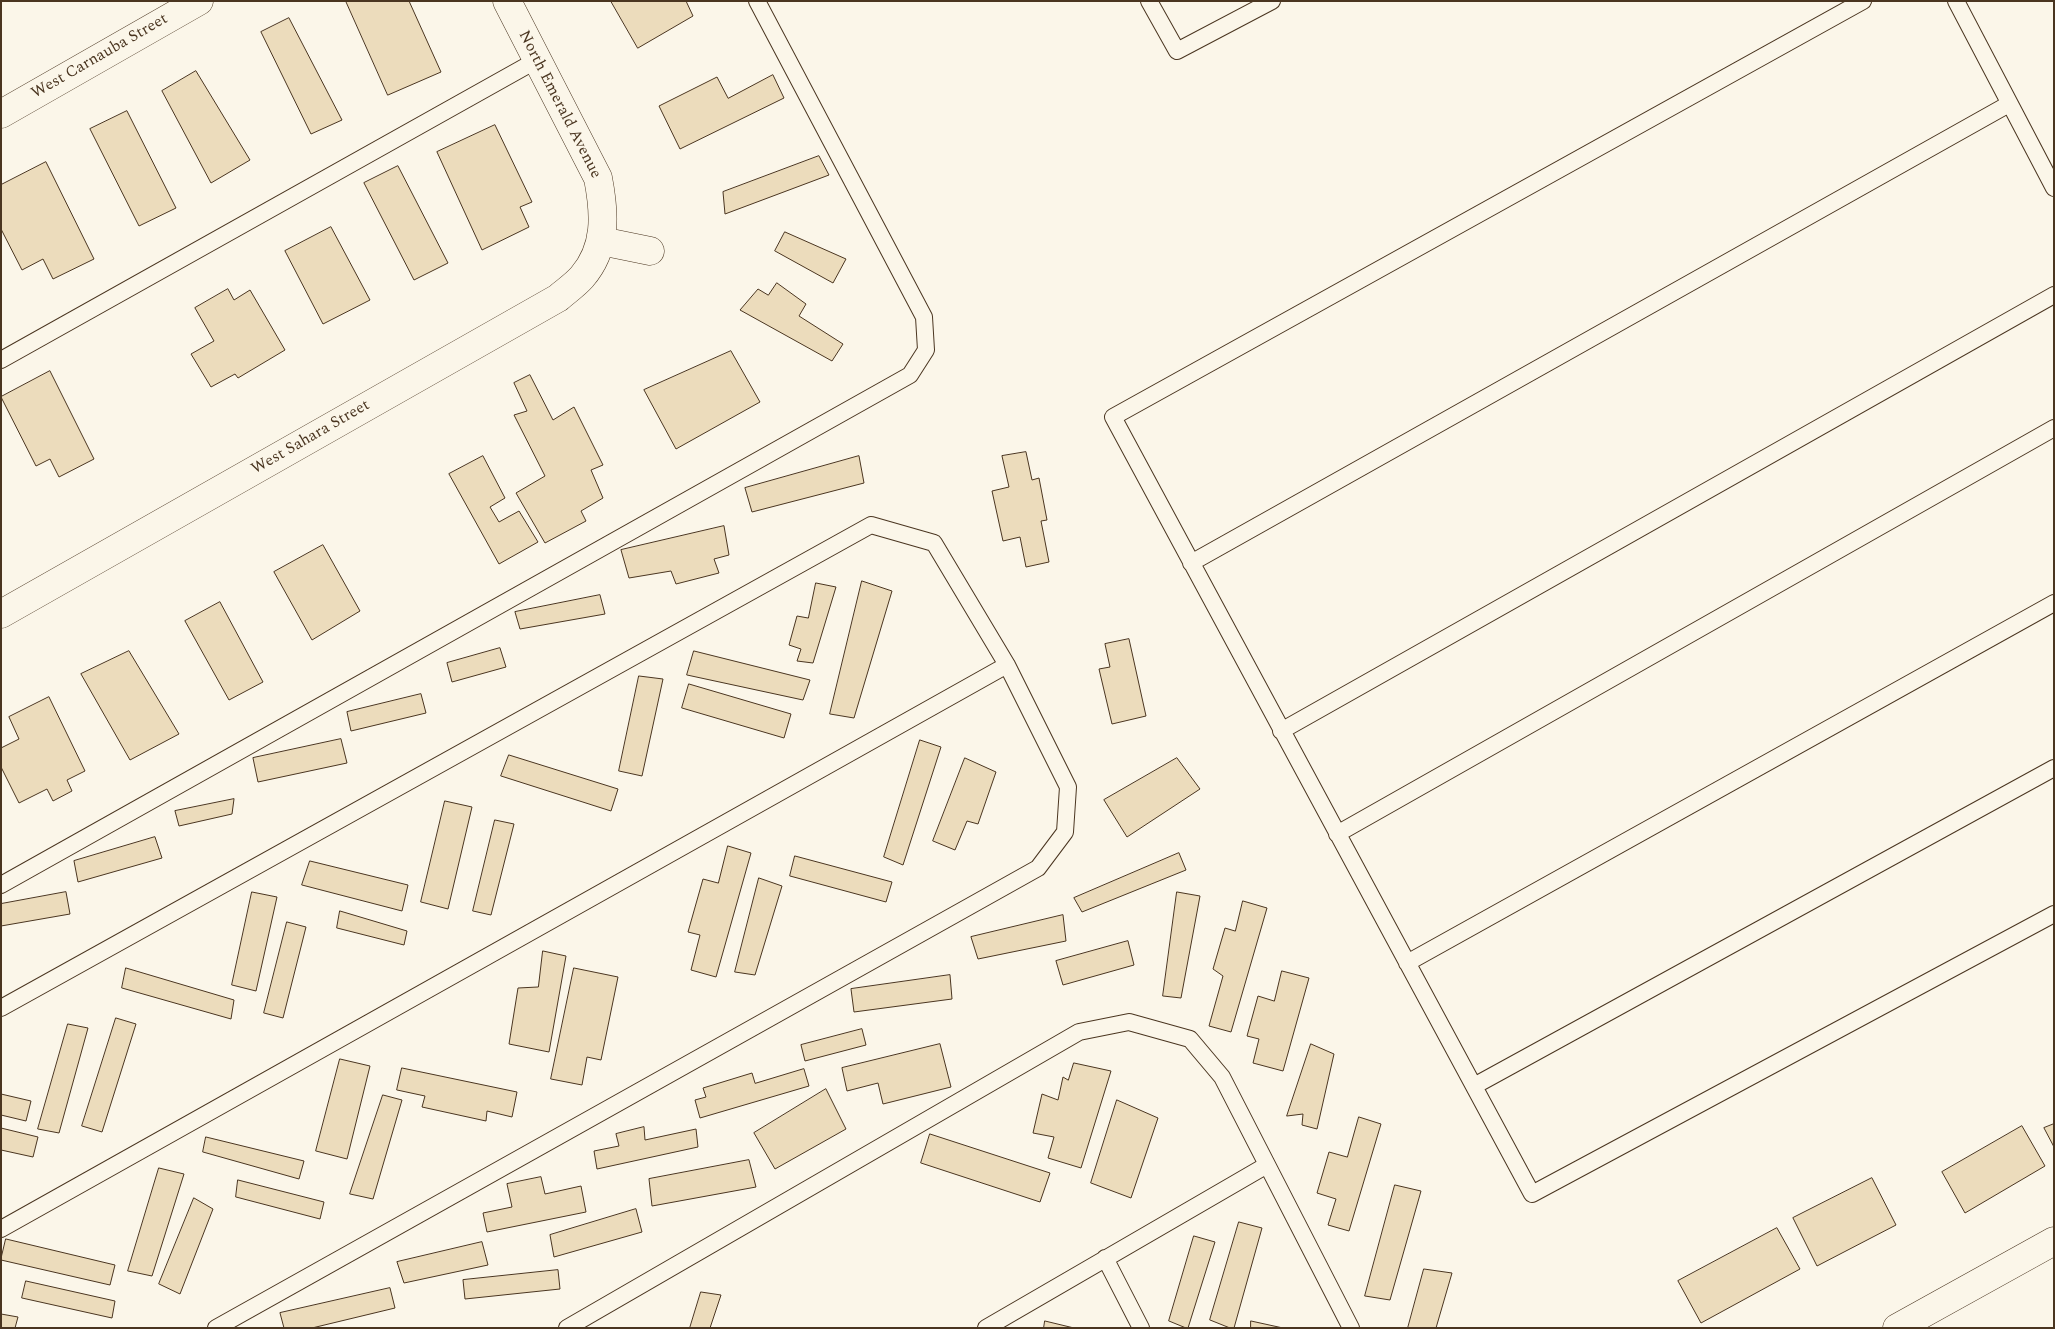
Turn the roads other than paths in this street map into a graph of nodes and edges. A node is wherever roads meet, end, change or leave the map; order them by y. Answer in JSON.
{"nodes":[{"id":1,"x":200,"y":1,"type":"edge"},
{"id":2,"x":507,"y":1,"type":"edge"},
{"id":3,"x":757,"y":1,"type":"edge"},
{"id":4,"x":1148,"y":1,"type":"edge"},
{"id":5,"x":1272,"y":1,"type":"edge"},
{"id":6,"x":1863,"y":1,"type":"edge"},
{"id":7,"x":1956,"y":1,"type":"edge"},
{"id":8,"x":537,"y":60,"type":"junction"},
{"id":9,"x":2009,"y":104,"type":"junction"},
{"id":10,"x":1,"y":114,"type":"edge"},
{"id":11,"x":2054,"y":188,"type":"edge"},
{"id":12,"x":601,"y":241,"type":"junction"},
{"id":13,"x":650,"y":250,"type":"dead end"},
{"id":14,"x":2054,"y":295,"type":"edge"},
{"id":15,"x":1,"y":360,"type":"edge"},
{"id":16,"x":2054,"y":428,"type":"edge"},
{"id":17,"x":1191,"y":563,"type":"junction"},
{"id":18,"x":2054,"y":603,"type":"edge"},
{"id":19,"x":1,"y":614,"type":"edge"},
{"id":20,"x":1007,"y":665,"type":"junction"},
{"id":21,"x":1282,"y":731,"type":"junction"},
{"id":22,"x":2054,"y":768,"type":"edge"},
{"id":23,"x":1338,"y":834,"type":"junction"},
{"id":24,"x":1,"y":885,"type":"edge"},
{"id":25,"x":2054,"y":914,"type":"edge"},
{"id":26,"x":1407,"y":962,"type":"junction"},
{"id":27,"x":1,"y":1008,"type":"edge"},
{"id":28,"x":1474,"y":1086,"type":"junction"},
{"id":29,"x":1267,"y":1165,"type":"junction"},
{"id":30,"x":1,"y":1229,"type":"edge"},
{"id":31,"x":2054,"y":1241,"type":"edge"},
{"id":32,"x":1105,"y":1258,"type":"junction"},
{"id":33,"x":216,"y":1328,"type":"edge"},
{"id":34,"x":567,"y":1328,"type":"edge"},
{"id":35,"x":986,"y":1328,"type":"edge"},
{"id":36,"x":1141,"y":1328,"type":"edge"},
{"id":37,"x":1351,"y":1328,"type":"edge"},
{"id":38,"x":1896,"y":1328,"type":"edge"}],
"edges":[{"from":1,"to":10,"type":"street","name":"West Carnauba Street"},
{"from":2,"to":8,"type":"street","name":"North Emerald Avenue"},
{"from":3,"to":24,"type":"lane"},
{"from":4,"to":5,"type":"lane"},
{"from":6,"to":17,"type":"lane"},
{"from":7,"to":9,"type":"lane"},
{"from":8,"to":12,"type":"street","name":"North Emerald Avenue"},
{"from":8,"to":15,"type":"lane"},
{"from":9,"to":11,"type":"lane"},
{"from":9,"to":17,"type":"lane"},
{"from":12,"to":13,"type":"street"},
{"from":12,"to":19,"type":"street","name":"West Sahara Street"},
{"from":14,"to":21,"type":"lane"},
{"from":16,"to":23,"type":"lane"},
{"from":17,"to":21,"type":"lane"},
{"from":18,"to":26,"type":"lane"},
{"from":20,"to":27,"type":"lane"},
{"from":20,"to":30,"type":"lane"},
{"from":20,"to":33,"type":"lane"},
{"from":21,"to":23,"type":"lane"},
{"from":22,"to":28,"type":"lane"},
{"from":23,"to":26,"type":"lane"},
{"from":25,"to":28,"type":"lane"},
{"from":26,"to":28,"type":"lane"},
{"from":29,"to":32,"type":"lane"},
{"from":29,"to":34,"type":"lane"},
{"from":29,"to":37,"type":"lane"},
{"from":31,"to":38,"type":"street"},
{"from":32,"to":35,"type":"lane"},
{"from":32,"to":36,"type":"lane"}]}
